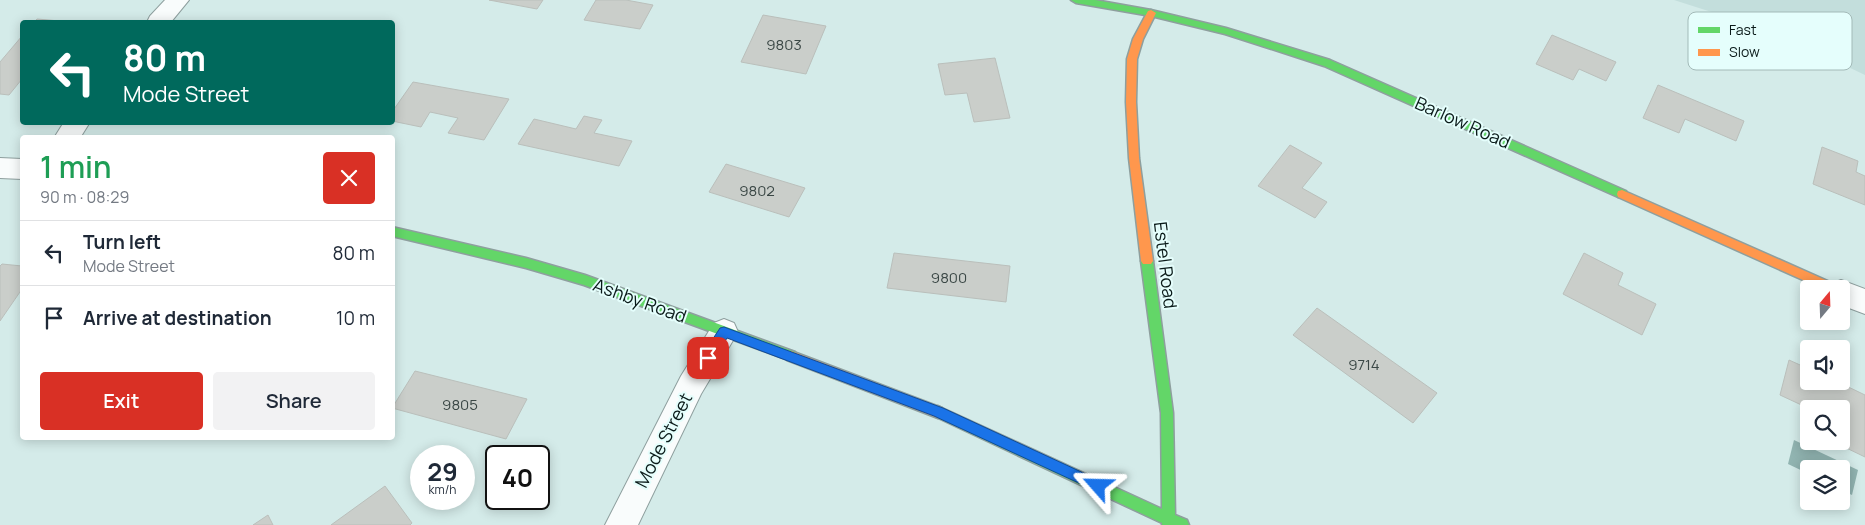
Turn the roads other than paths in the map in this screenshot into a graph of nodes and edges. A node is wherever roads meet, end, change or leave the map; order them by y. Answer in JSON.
{"nodes":[{"id":1,"x":178,"y":0,"type":"edge"},
{"id":2,"x":1076,"y":0,"type":"edge"},
{"id":3,"x":1151,"y":13,"type":"junction"},
{"id":4,"x":160,"y":20,"type":"edge"},
{"id":5,"x":0,"y":168,"type":"edge"},
{"id":6,"x":20,"y":169,"type":"edge"},
{"id":7,"x":395,"y":232,"type":"edge"},
{"id":8,"x":1815,"y":280,"type":"edge"},
{"id":9,"x":1850,"y":296,"type":"edge"},
{"id":10,"x":1865,"y":302,"type":"edge"},
{"id":11,"x":724,"y":332,"type":"junction"},
{"id":12,"x":1169,"y":522,"type":"edge"},
{"id":13,"x":621,"y":525,"type":"edge"},
{"id":14,"x":1182,"y":525,"type":"edge"}],
"edges":[{"from":1,"to":4,"type":"street"},
{"from":2,"to":3,"type":"street","name":"Barlow Road"},
{"from":3,"to":8,"type":"street","name":"Barlow Road"},
{"from":3,"to":12,"type":"street","name":"Estel Road"},
{"from":5,"to":6,"type":"street"},
{"from":7,"to":11,"type":"street","name":"Ashby Road"},
{"from":9,"to":10,"type":"street"},
{"from":11,"to":12,"type":"street","name":"Ashby Road"},
{"from":11,"to":13,"type":"street","name":"Mode Street"},
{"from":12,"to":14,"type":"street","name":"Ashby Road"}]}
